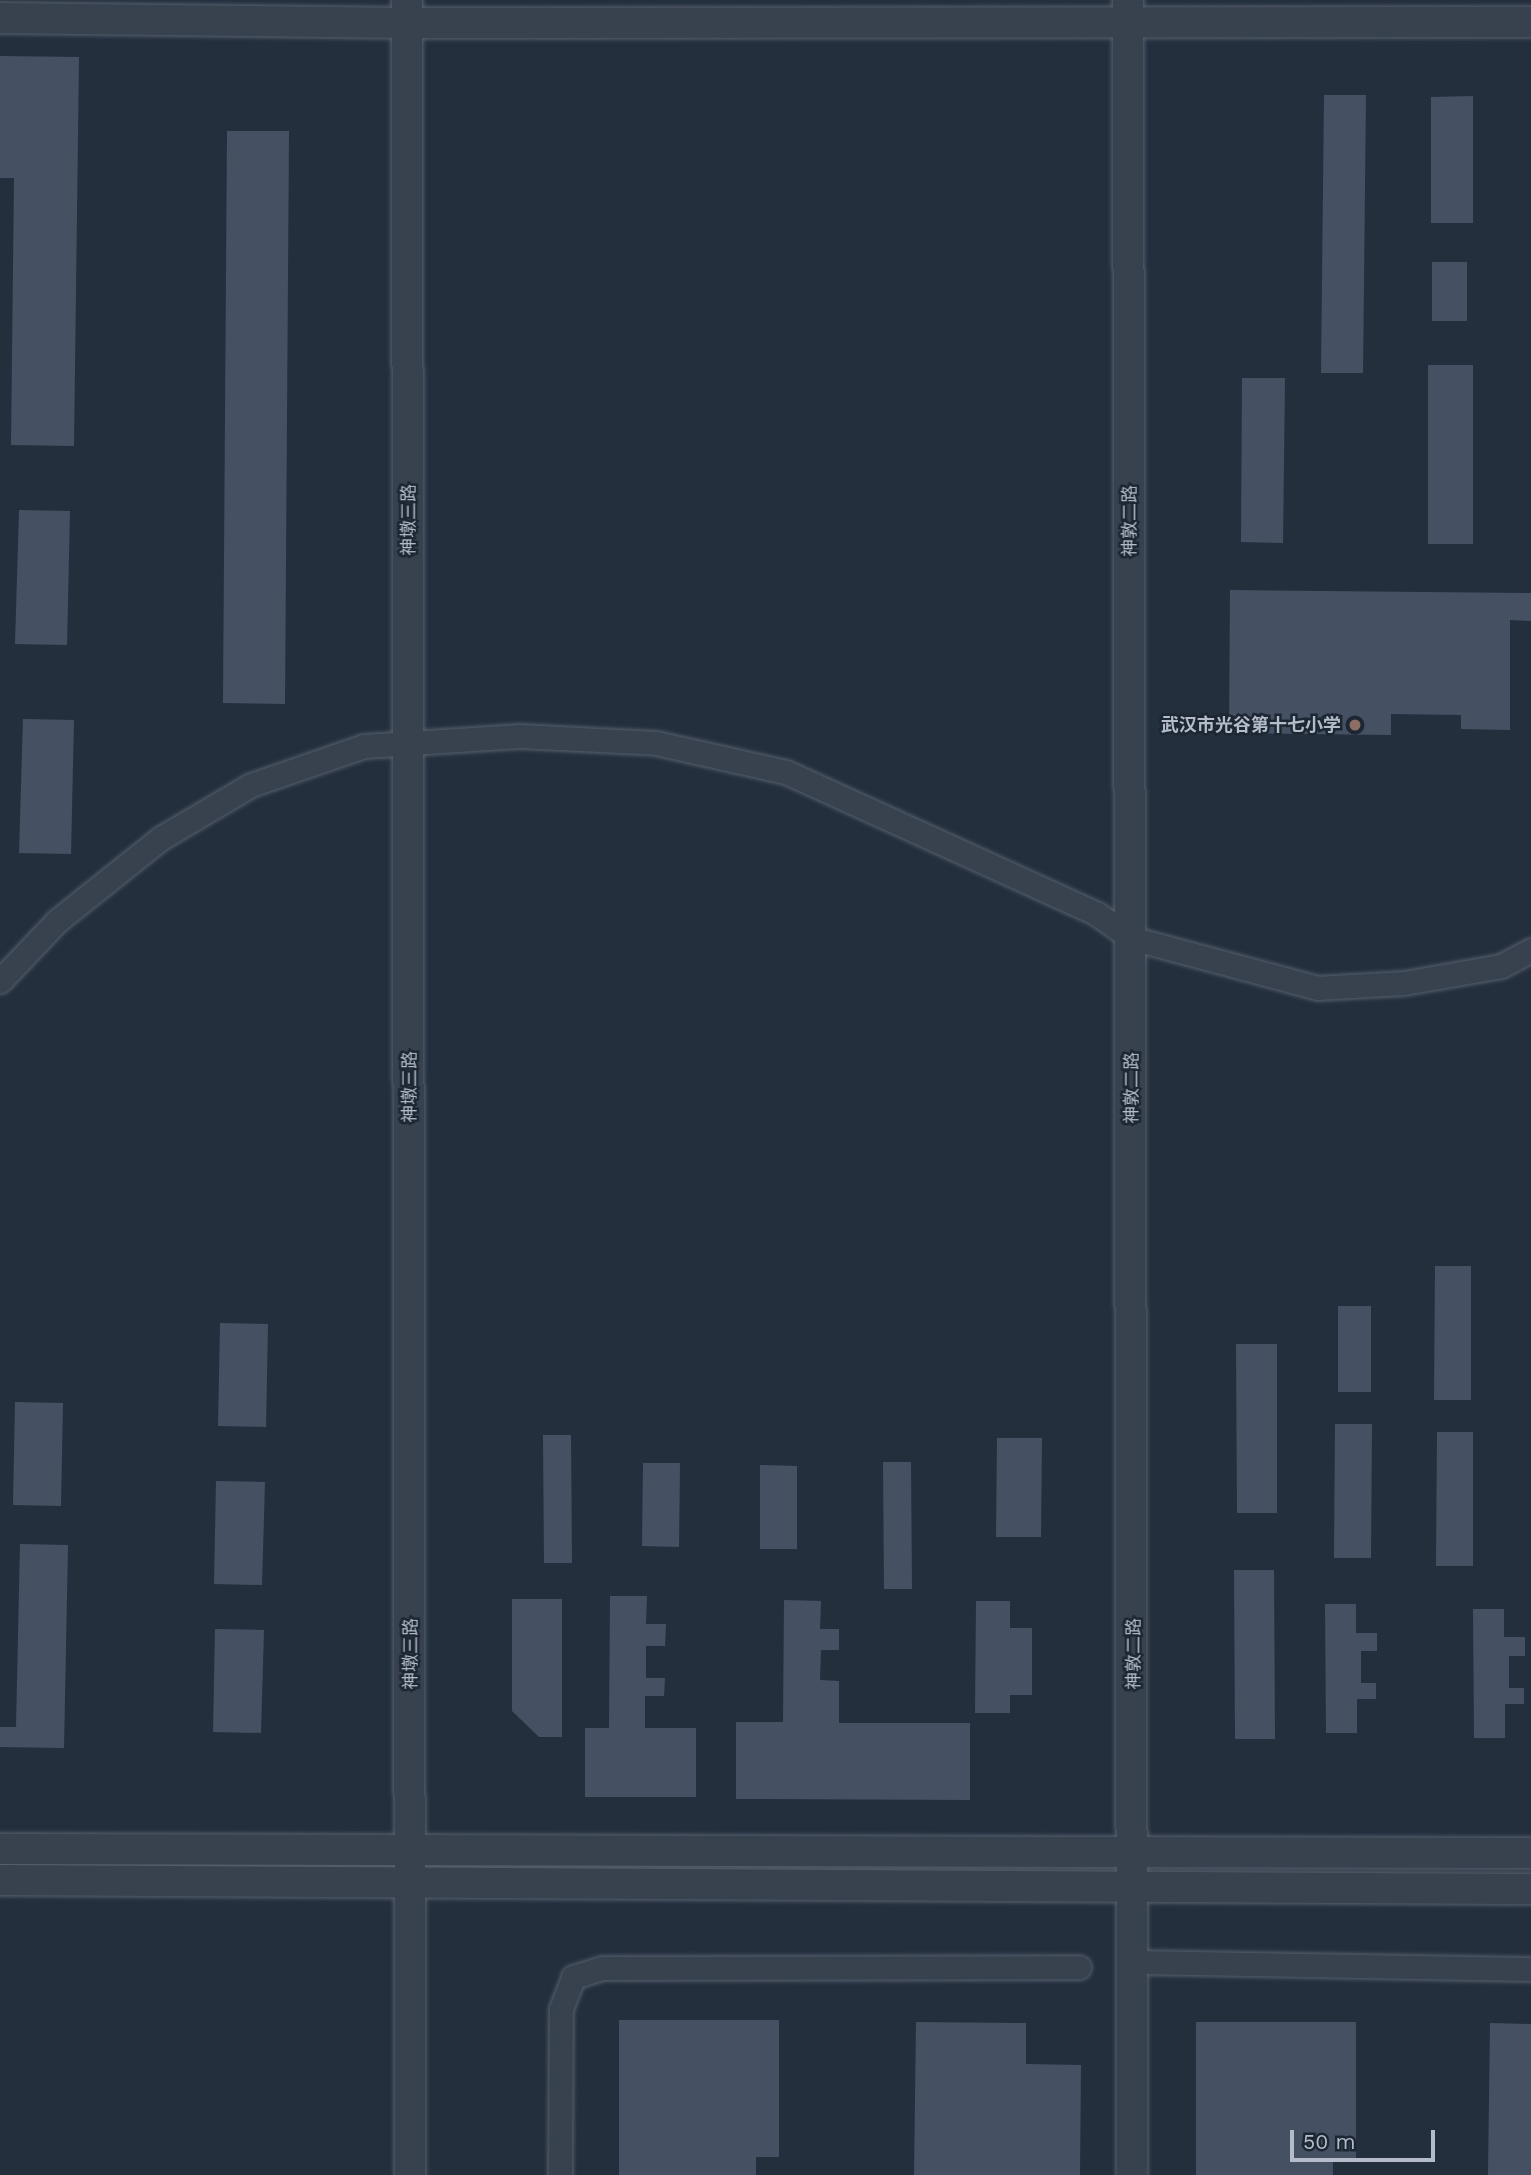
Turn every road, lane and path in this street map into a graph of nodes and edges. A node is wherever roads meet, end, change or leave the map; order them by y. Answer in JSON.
{"nodes":[{"id":1,"x":1128,"y":11,"type":"edge"},
{"id":2,"x":407,"y":12,"type":"edge"},
{"id":3,"x":0,"y":18,"type":"edge"},
{"id":4,"x":1531,"y":22,"type":"edge"},
{"id":5,"x":409,"y":743,"type":"junction"},
{"id":6,"x":1131,"y":938,"type":"junction"},
{"id":7,"x":1531,"y":950,"type":"edge"},
{"id":8,"x":0,"y":981,"type":"edge"},
{"id":9,"x":0,"y":1849,"type":"edge"},
{"id":10,"x":412,"y":1849,"type":"junction"},
{"id":11,"x":1531,"y":1853,"type":"edge"},
{"id":12,"x":1135,"y":1855,"type":"junction"},
{"id":13,"x":0,"y":1880,"type":"edge"},
{"id":14,"x":412,"y":1880,"type":"junction"},
{"id":15,"x":1135,"y":1886,"type":"junction"},
{"id":16,"x":1531,"y":1889,"type":"edge"},
{"id":17,"x":1134,"y":1962,"type":"junction"},
{"id":18,"x":1079,"y":1967,"type":"dead end"},
{"id":19,"x":1531,"y":1969,"type":"edge"},
{"id":20,"x":410,"y":2175,"type":"edge"},
{"id":21,"x":560,"y":2175,"type":"edge"},
{"id":22,"x":1132,"y":2175,"type":"edge"}],
"edges":[{"from":1,"to":2,"type":"street"},
{"from":1,"to":4,"type":"street"},
{"from":1,"to":6,"type":"street","name":"神敦二路"},
{"from":2,"to":3,"type":"street"},
{"from":2,"to":5,"type":"street","name":"神墩三路"},
{"from":5,"to":6,"type":"street"},
{"from":5,"to":8,"type":"street"},
{"from":5,"to":10,"type":"street","name":"神墩三路"},
{"from":6,"to":7,"type":"street"},
{"from":6,"to":12,"type":"street","name":"神敦二路"},
{"from":9,"to":10,"type":"street"},
{"from":10,"to":12,"type":"street"},
{"from":10,"to":14,"type":"street","name":"神墩三路"},
{"from":11,"to":12,"type":"street"},
{"from":12,"to":15,"type":"street","name":"神敦二路"},
{"from":13,"to":14,"type":"street"},
{"from":14,"to":15,"type":"street"},
{"from":14,"to":20,"type":"street","name":"神墩三路"},
{"from":15,"to":16,"type":"street"},
{"from":15,"to":17,"type":"street","name":"神敦二路"},
{"from":17,"to":19,"type":"street"},
{"from":17,"to":22,"type":"street","name":"神敦二路"},
{"from":18,"to":21,"type":"street"}]}
